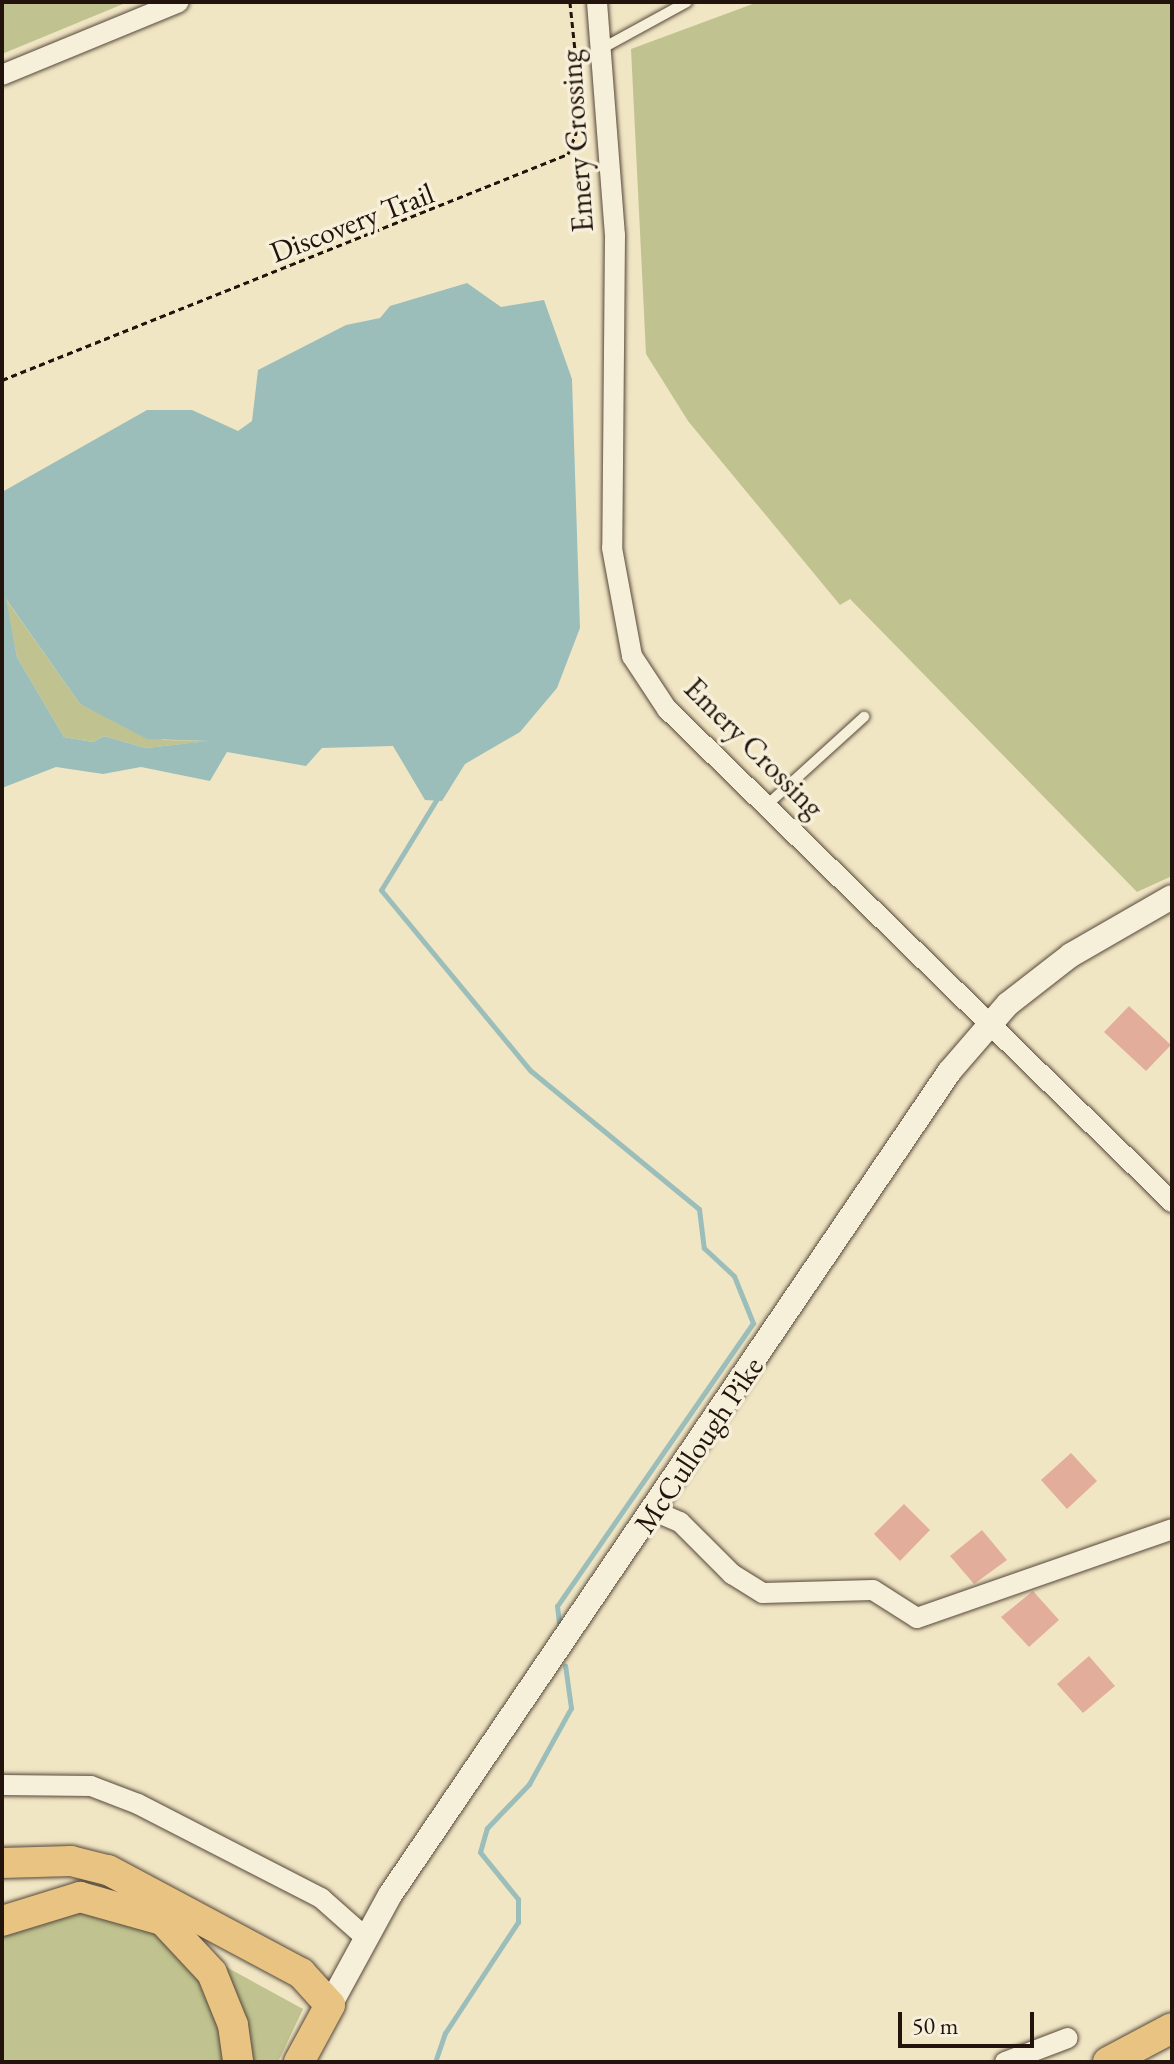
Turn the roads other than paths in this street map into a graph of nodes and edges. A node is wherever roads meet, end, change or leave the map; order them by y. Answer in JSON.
{"nodes":[{"id":1,"x":179,"y":2,"type":"edge"},
{"id":2,"x":597,"y":2,"type":"edge"},
{"id":3,"x":687,"y":2,"type":"edge"},
{"id":4,"x":601,"y":49,"type":"junction"},
{"id":5,"x":2,"y":75,"type":"edge"},
{"id":6,"x":864,"y":717,"type":"dead end"},
{"id":7,"x":768,"y":804,"type":"junction"},
{"id":8,"x":1172,"y":897,"type":"edge"},
{"id":9,"x":989,"y":1026,"type":"junction"},
{"id":10,"x":1172,"y":1202,"type":"edge"},
{"id":11,"x":654,"y":1511,"type":"junction"},
{"id":12,"x":1172,"y":1529,"type":"edge"},
{"id":13,"x":2,"y":1785,"type":"edge"},
{"id":14,"x":2,"y":1863,"type":"edge"},
{"id":15,"x":157,"y":1913,"type":"junction"},
{"id":16,"x":2,"y":1921,"type":"edge"},
{"id":17,"x":366,"y":1938,"type":"junction"},
{"id":18,"x":330,"y":2005,"type":"junction"},
{"id":19,"x":1172,"y":2028,"type":"edge"},
{"id":20,"x":1068,"y":2038,"type":"dead end"},
{"id":21,"x":238,"y":2062,"type":"edge"},
{"id":22,"x":299,"y":2062,"type":"edge"},
{"id":23,"x":1005,"y":2062,"type":"edge"},
{"id":24,"x":1108,"y":2062,"type":"edge"}],
"edges":[{"from":1,"to":5,"type":"street"},
{"from":2,"to":4,"type":"street","name":"Emery Crossing"},
{"from":3,"to":4,"type":"lane"},
{"from":4,"to":7,"type":"street","name":"Emery Crossing"},
{"from":6,"to":7,"type":"lane"},
{"from":7,"to":9,"type":"street","name":"Emery Crossing"},
{"from":8,"to":9,"type":"street","name":"McCullough Pike"},
{"from":9,"to":10,"type":"street","name":"Emery Crossing"},
{"from":9,"to":11,"type":"street","name":"McCullough Pike"},
{"from":11,"to":12,"type":"street"},
{"from":11,"to":17,"type":"street","name":"McCullough Pike"},
{"from":13,"to":17,"type":"street"},
{"from":14,"to":18,"type":"main road"},
{"from":15,"to":16,"type":"main road"},
{"from":15,"to":18,"type":"main road"},
{"from":15,"to":21,"type":"main road"},
{"from":17,"to":18,"type":"street","name":"McCullough Pike"},
{"from":18,"to":22,"type":"main road","name":"McCullough Pike"},
{"from":19,"to":24,"type":"main road"},
{"from":20,"to":23,"type":"street"}]}
